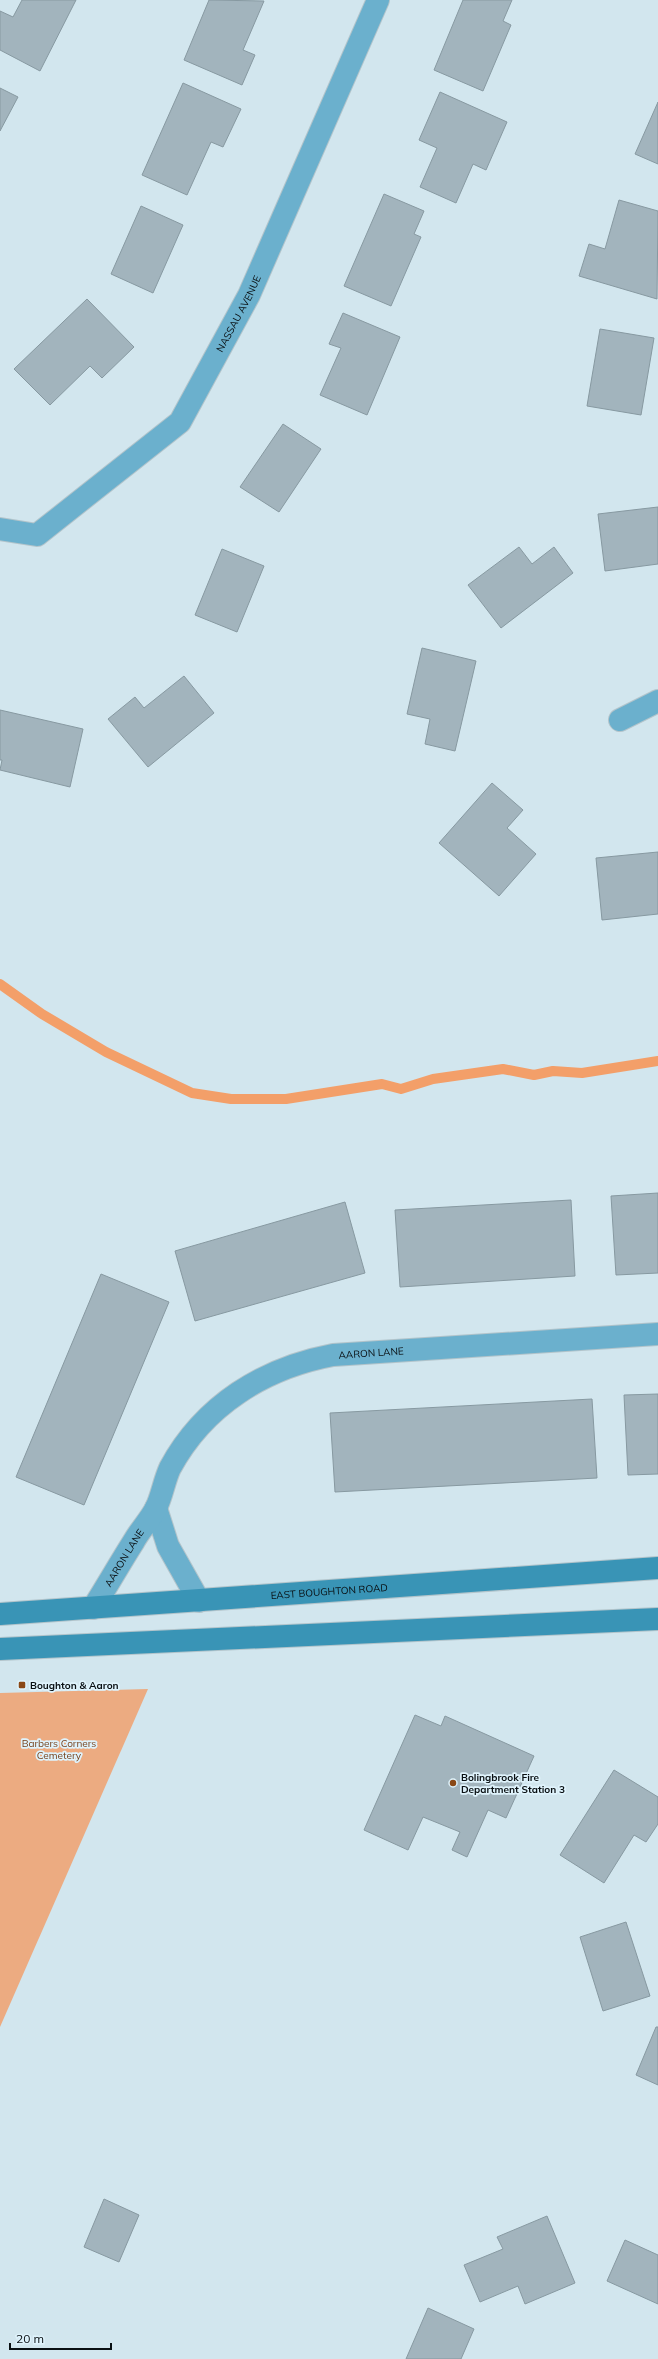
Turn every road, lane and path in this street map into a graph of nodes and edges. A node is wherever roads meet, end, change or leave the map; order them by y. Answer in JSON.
{"nodes":[{"id":1,"x":378,"y":0,"type":"edge"},
{"id":2,"x":0,"y":529,"type":"edge"},
{"id":3,"x":658,"y":701,"type":"edge"},
{"id":4,"x":620,"y":720,"type":"dead end"},
{"id":5,"x":658,"y":1334,"type":"edge"},
{"id":6,"x":156,"y":1508,"type":"junction"},
{"id":7,"x":658,"y":1568,"type":"edge"},
{"id":8,"x":199,"y":1601,"type":"junction"},
{"id":9,"x":94,"y":1608,"type":"junction"},
{"id":10,"x":0,"y":1614,"type":"edge"},
{"id":11,"x":658,"y":1619,"type":"edge"},
{"id":12,"x":0,"y":1649,"type":"edge"}],
"edges":[{"from":1,"to":2,"type":"street","name":"NASSAU AVENUE"},
{"from":3,"to":4,"type":"street"},
{"from":5,"to":6,"type":"street","name":"AARON LANE"},
{"from":6,"to":8,"type":"street"},
{"from":6,"to":9,"type":"street","name":"AARON LANE"},
{"from":7,"to":8,"type":"main road","name":"EAST BOUGHTON ROAD"},
{"from":8,"to":9,"type":"main road","name":"EAST BOUGHTON ROAD"},
{"from":9,"to":10,"type":"main road","name":"EAST BOUGHTON ROAD"},
{"from":11,"to":12,"type":"main road"}]}
